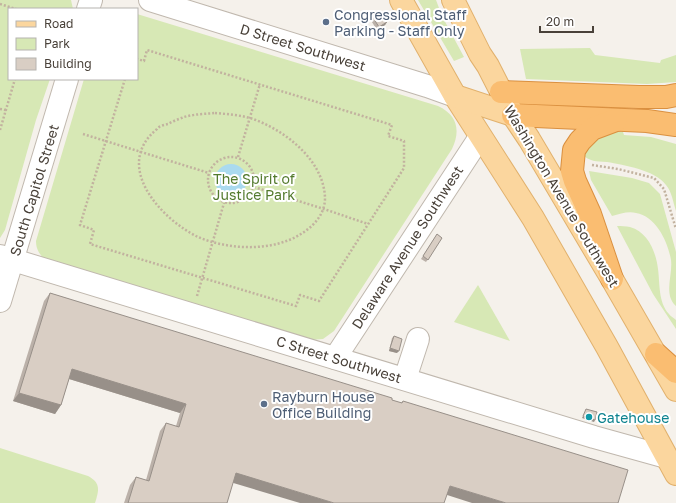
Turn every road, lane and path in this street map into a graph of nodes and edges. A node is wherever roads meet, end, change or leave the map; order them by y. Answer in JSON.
{"nodes":[{"id":1,"x":150,"y":0,"type":"edge"},
{"id":2,"x":401,"y":0,"type":"edge"},
{"id":3,"x":453,"y":0,"type":"edge"},
{"id":4,"x":0,"y":4,"type":"edge"},
{"id":5,"x":13,"y":8,"type":"edge"},
{"id":6,"x":138,"y":59,"type":"edge"},
{"id":7,"x":16,"y":80,"type":"edge"},
{"id":8,"x":67,"y":80,"type":"edge"},
{"id":9,"x":125,"y":80,"type":"edge"},
{"id":10,"x":260,"y":84,"type":"junction"},
{"id":11,"x":501,"y":92,"type":"junction"},
{"id":12,"x":676,"y":95,"type":"edge"},
{"id":13,"x":455,"y":96,"type":"junction"},
{"id":14,"x":0,"y":109,"type":"edge"},
{"id":15,"x":6,"y":110,"type":"junction"},
{"id":16,"x":513,"y":115,"type":"junction"},
{"id":17,"x":250,"y":118,"type":"junction"},
{"id":18,"x":616,"y":120,"type":"junction"},
{"id":19,"x":676,"y":126,"type":"edge"},
{"id":20,"x":0,"y":130,"type":"edge"},
{"id":21,"x":82,"y":134,"type":"dead end"},
{"id":22,"x":480,"y":137,"type":"junction"},
{"id":23,"x":106,"y":142,"type":"junction"},
{"id":24,"x":140,"y":152,"type":"junction"},
{"id":25,"x":238,"y":157,"type":"junction"},
{"id":26,"x":586,"y":165,"type":"dead end"},
{"id":27,"x":209,"y":173,"type":"junction"},
{"id":28,"x":254,"y":187,"type":"junction"},
{"id":29,"x":224,"y":203,"type":"junction"},
{"id":30,"x":324,"y":209,"type":"junction"},
{"id":31,"x":368,"y":224,"type":"junction"},
{"id":32,"x":676,"y":229,"type":"edge"},
{"id":33,"x":212,"y":242,"type":"junction"},
{"id":34,"x":6,"y":258,"type":"edge"},
{"id":35,"x":202,"y":278,"type":"junction"},
{"id":36,"x":612,"y":279,"type":"junction"},
{"id":37,"x":196,"y":298,"type":"dead end"},
{"id":38,"x":0,"y":301,"type":"edge"},
{"id":39,"x":418,"y":339,"type":"dead end"},
{"id":40,"x":656,"y":354,"type":"junction"},
{"id":41,"x":335,"y":358,"type":"junction"},
{"id":42,"x":676,"y":372,"type":"edge"},
{"id":43,"x":405,"y":379,"type":"junction"},
{"id":44,"x":676,"y":390,"type":"edge"},
{"id":45,"x":673,"y":463,"type":"edge"}],
"edges":[{"from":1,"to":13,"type":"street","name":"D Street Southwest"},
{"from":2,"to":13,"type":"main road"},
{"from":3,"to":11,"type":"main road","name":"Washington Avenue Southwest"},
{"from":4,"to":5,"type":"path"},
{"from":6,"to":10,"type":"path"},
{"from":7,"to":15,"type":"path"},
{"from":8,"to":34,"type":"street","name":"South Capitol Street"},
{"from":9,"to":23,"type":"path"},
{"from":10,"to":17,"type":"path"},
{"from":10,"to":31,"type":"path"},
{"from":11,"to":12,"type":"highway"},
{"from":11,"to":13,"type":"main road"},
{"from":11,"to":16,"type":"main road","name":"Washington Avenue Southwest"},
{"from":13,"to":16,"type":"main road"},
{"from":13,"to":22,"type":"main road"},
{"from":14,"to":15,"type":"path"},
{"from":15,"to":20,"type":"path"},
{"from":16,"to":18,"type":"highway"},
{"from":16,"to":36,"type":"main road","name":"Washington Avenue Southwest"},
{"from":17,"to":24,"type":"path"},
{"from":17,"to":25,"type":"path"},
{"from":17,"to":30,"type":"path"},
{"from":18,"to":19,"type":"highway"},
{"from":18,"to":36,"type":"highway"},
{"from":21,"to":23,"type":"path"},
{"from":22,"to":41,"type":"street","name":"Delaware Avenue Southwest"},
{"from":22,"to":45,"type":"main road"},
{"from":23,"to":24,"type":"path"},
{"from":23,"to":35,"type":"path"},
{"from":24,"to":27,"type":"path"},
{"from":24,"to":33,"type":"path"},
{"from":25,"to":27,"type":"path"},
{"from":25,"to":28,"type":"path"},
{"from":26,"to":32,"type":"path"},
{"from":27,"to":29,"type":"path"},
{"from":28,"to":29,"type":"path"},
{"from":28,"to":30,"type":"path"},
{"from":29,"to":33,"type":"path"},
{"from":30,"to":31,"type":"path"},
{"from":30,"to":33,"type":"path"},
{"from":31,"to":35,"type":"path"},
{"from":33,"to":35,"type":"path"},
{"from":34,"to":38,"type":"street","name":"South Capitol Street"},
{"from":34,"to":41,"type":"street","name":"C Street Southwest"},
{"from":35,"to":37,"type":"path"},
{"from":36,"to":40,"type":"main road","name":"Washington Avenue Southwest"},
{"from":39,"to":43,"type":"street"},
{"from":40,"to":42,"type":"highway"},
{"from":40,"to":44,"type":"main road","name":"Washington Avenue Southwest"},
{"from":41,"to":43,"type":"street","name":"C Street Southwest"},
{"from":43,"to":45,"type":"street","name":"C Street Southwest"}]}
